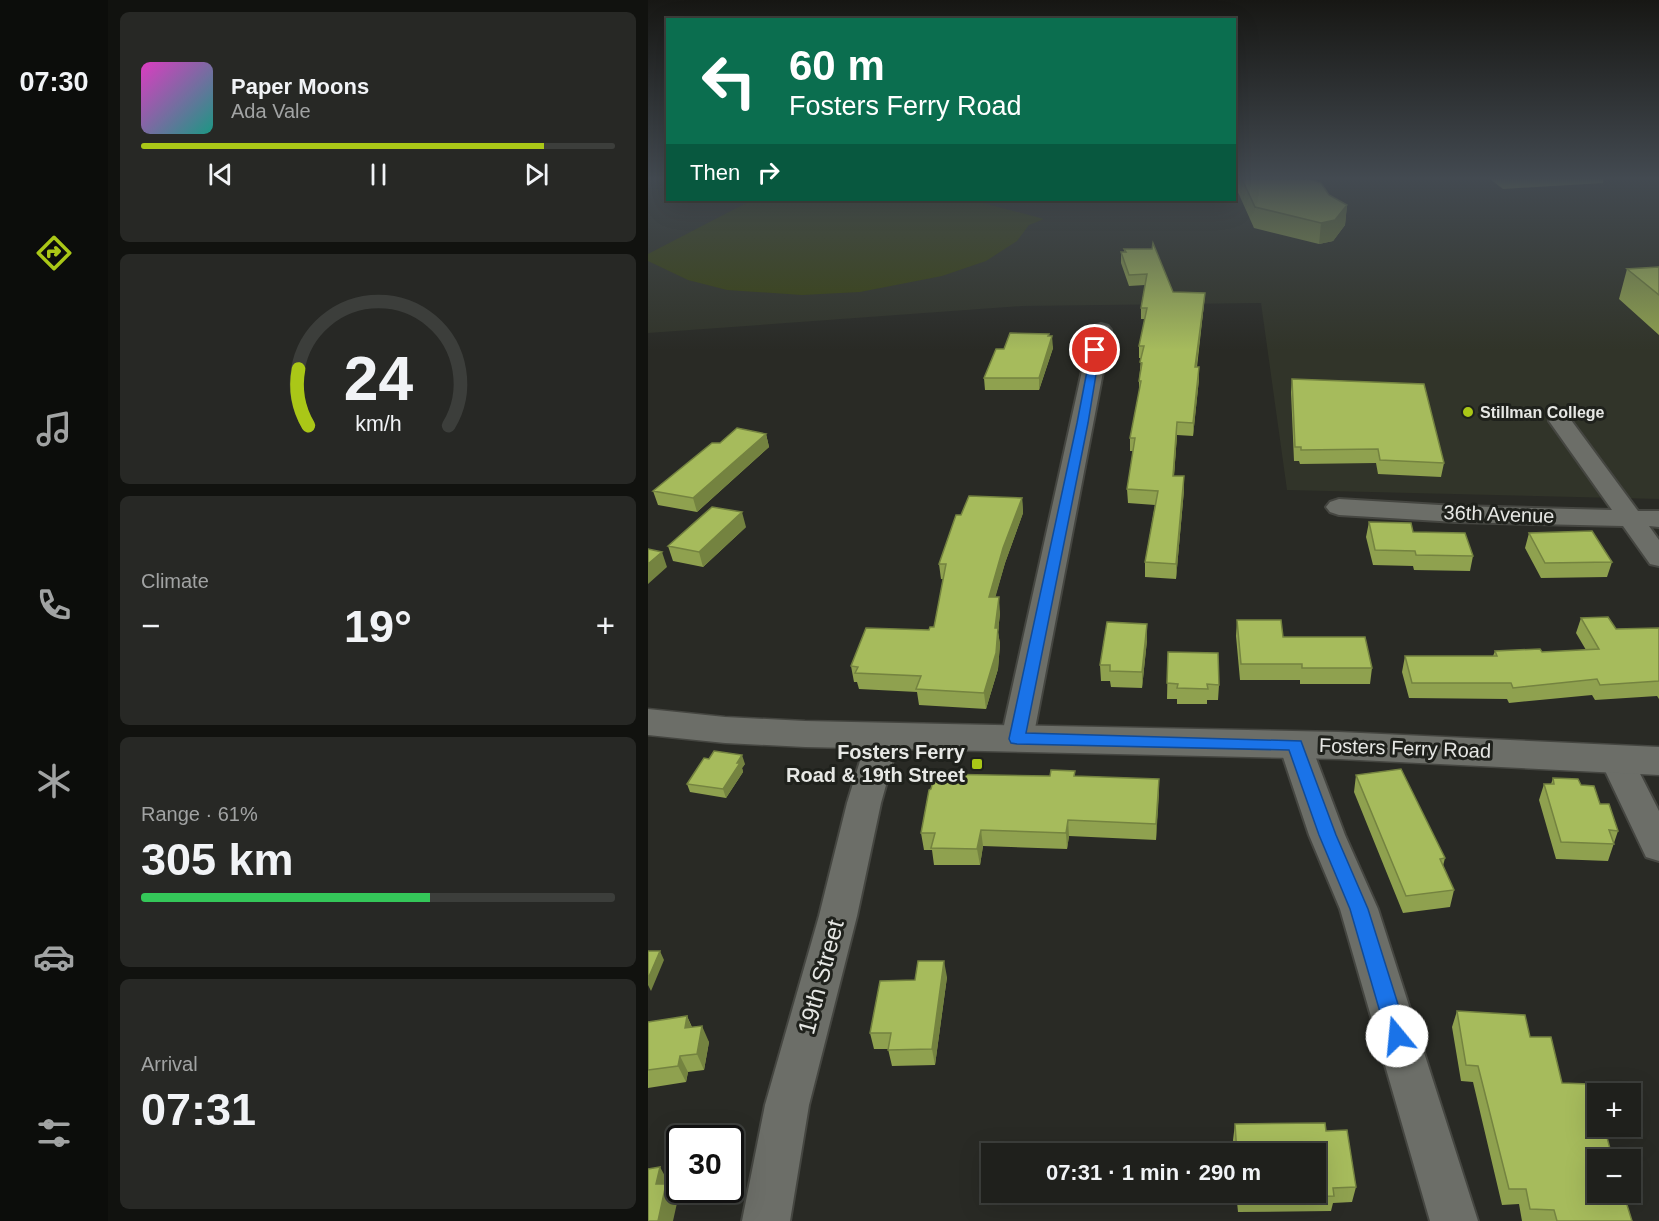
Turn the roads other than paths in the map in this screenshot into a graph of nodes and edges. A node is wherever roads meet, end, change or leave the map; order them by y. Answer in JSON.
{"nodes":[{"id":1,"x":1101,"y":330,"type":"dead end"},
{"id":2,"x":1560,"y":421,"type":"dead end"},
{"id":3,"x":1339,"y":507,"type":"dead end"},
{"id":4,"x":1633,"y":519,"type":"junction"},
{"id":5,"x":1659,"y":519,"type":"edge"},
{"id":6,"x":1659,"y":558,"type":"edge"},
{"id":7,"x":648,"y":722,"type":"edge"},
{"id":8,"x":884,"y":735,"type":"junction"},
{"id":9,"x":1017,"y":739,"type":"junction"},
{"id":10,"x":1295,"y":745,"type":"junction"},
{"id":11,"x":1616,"y":758,"type":"junction"},
{"id":12,"x":1659,"y":761,"type":"edge"},
{"id":13,"x":1659,"y":847,"type":"edge"},
{"id":14,"x":766,"y":1221,"type":"edge"},
{"id":15,"x":1454,"y":1221,"type":"edge"}],
"edges":[{"from":1,"to":9,"type":"street"},
{"from":2,"to":4,"type":"street"},
{"from":3,"to":4,"type":"street","name":"36th Avenue"},
{"from":4,"to":5,"type":"street","name":"36th Avenue"},
{"from":4,"to":6,"type":"street"},
{"from":7,"to":8,"type":"street","name":"Fosters Ferry Road"},
{"from":8,"to":9,"type":"street","name":"Fosters Ferry Road"},
{"from":8,"to":14,"type":"street","name":"19th Street"},
{"from":9,"to":10,"type":"street","name":"Fosters Ferry Road"},
{"from":10,"to":11,"type":"street","name":"Fosters Ferry Road"},
{"from":10,"to":15,"type":"street"},
{"from":11,"to":12,"type":"street","name":"Fosters Ferry Road"},
{"from":11,"to":13,"type":"street"}]}
